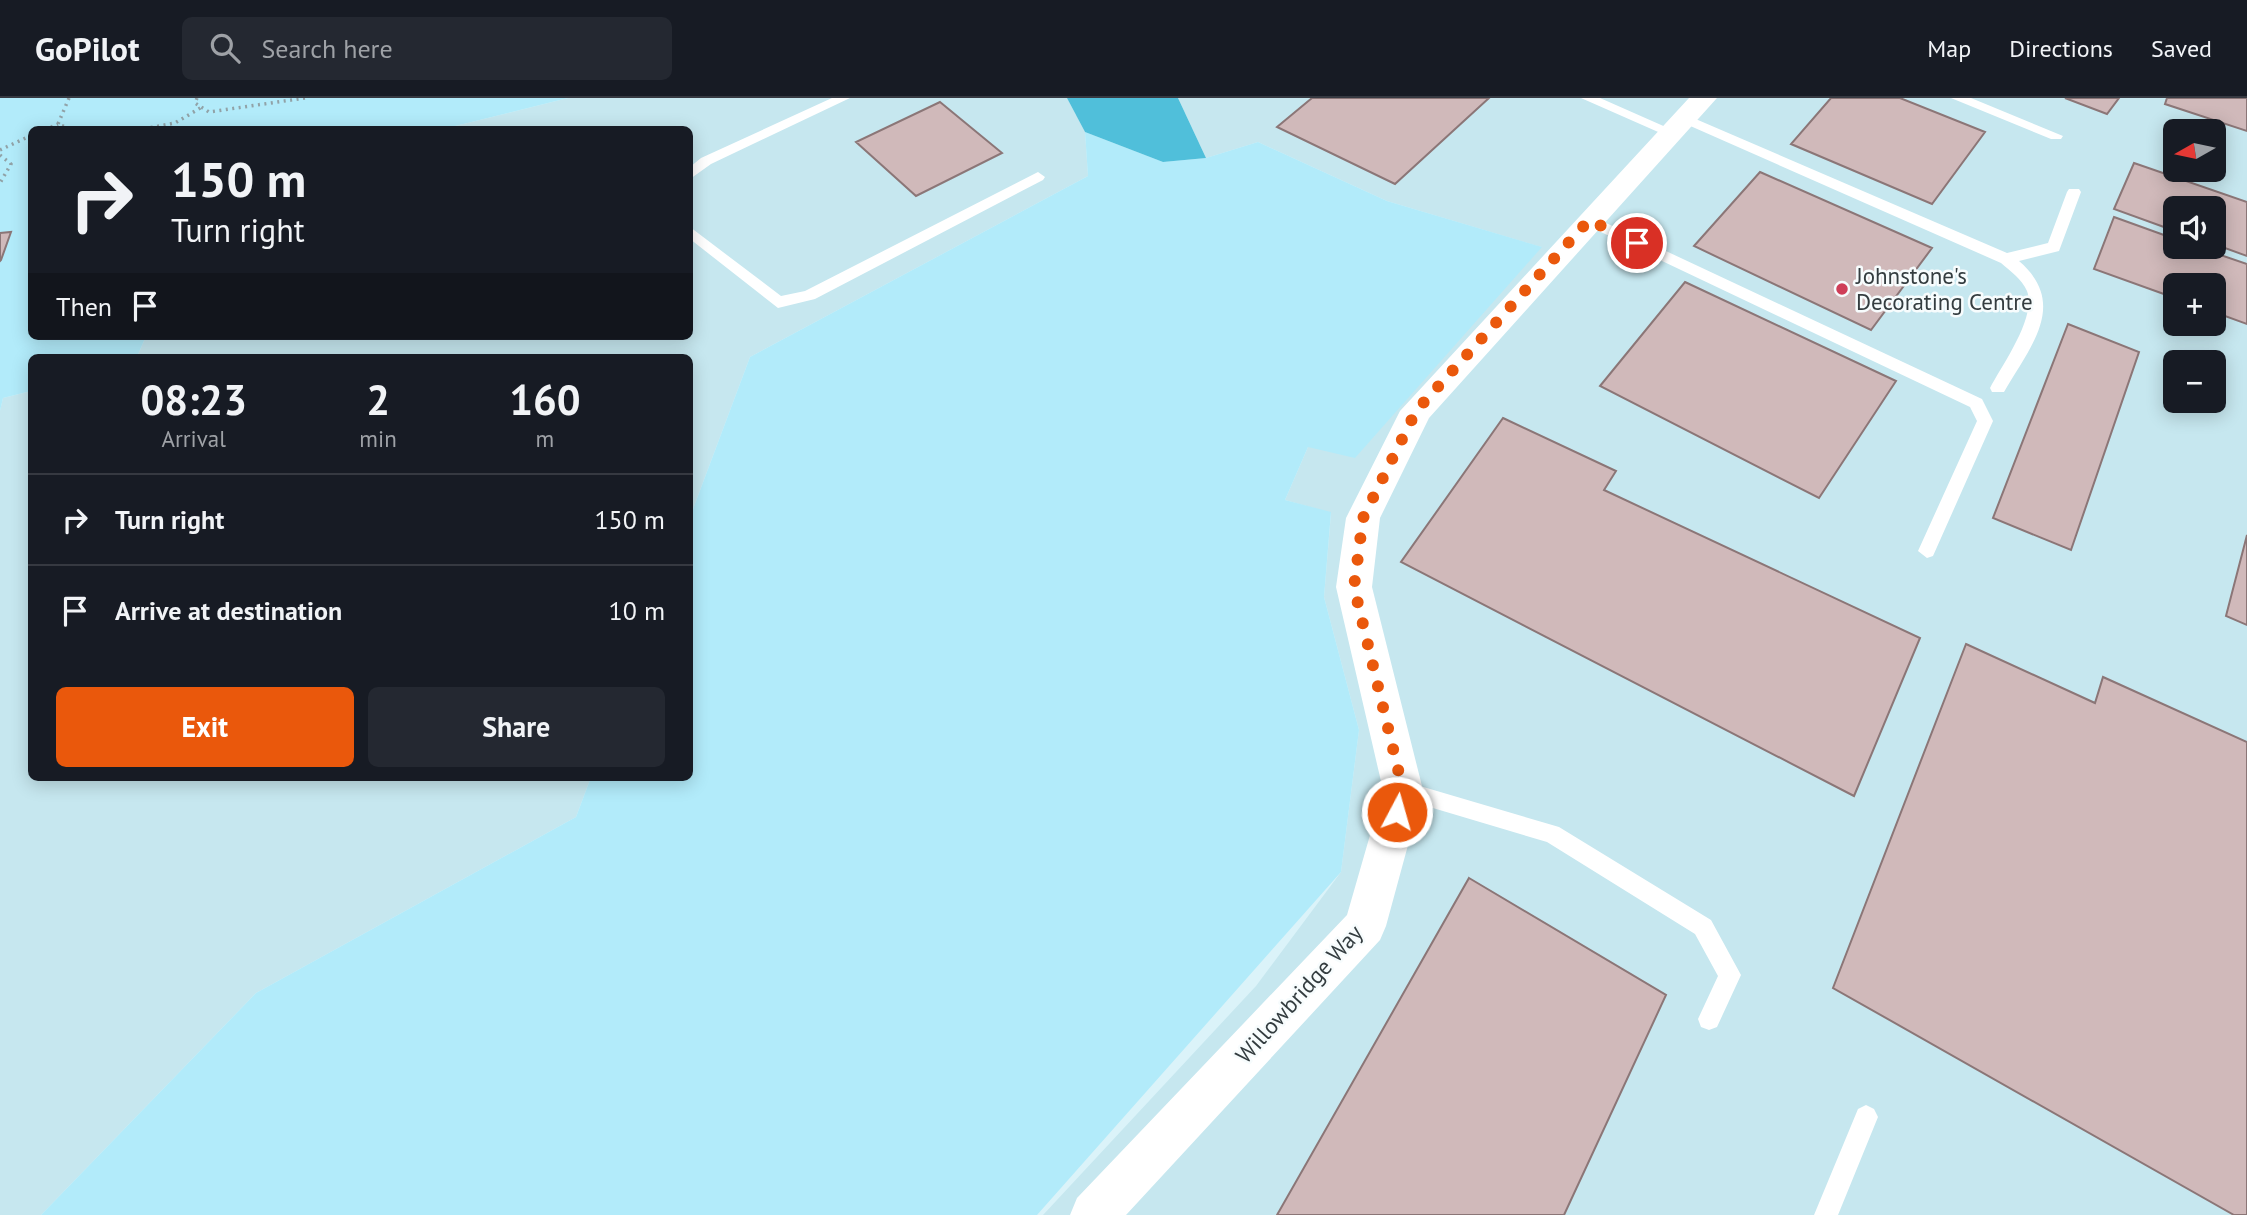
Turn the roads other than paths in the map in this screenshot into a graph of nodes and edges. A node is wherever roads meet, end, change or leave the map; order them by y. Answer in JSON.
{"nodes":[{"id":1,"x":843,"y":98,"type":"edge"},
{"id":2,"x":1588,"y":98,"type":"edge"},
{"id":3,"x":1958,"y":98,"type":"edge"},
{"id":4,"x":1686,"y":116,"type":"edge"},
{"id":5,"x":2056,"y":136,"type":"dead end"},
{"id":6,"x":693,"y":172,"type":"edge"},
{"id":7,"x":1038,"y":177,"type":"dead end"},
{"id":8,"x":2074,"y":192,"type":"dead end"},
{"id":9,"x":1589,"y":220,"type":"junction"},
{"id":10,"x":693,"y":234,"type":"edge"},
{"id":11,"x":2006,"y":259,"type":"junction"},
{"id":12,"x":1998,"y":388,"type":"dead end"},
{"id":13,"x":1927,"y":551,"type":"dead end"},
{"id":14,"x":1403,"y":790,"type":"junction"},
{"id":15,"x":1709,"y":1019,"type":"dead end"},
{"id":16,"x":1866,"y":1117,"type":"dead end"},
{"id":17,"x":1094,"y":1215,"type":"edge"},
{"id":18,"x":1826,"y":1215,"type":"edge"}],
"edges":[{"from":1,"to":6,"type":"lane"},
{"from":2,"to":4,"type":"lane"},
{"from":3,"to":5,"type":"lane"},
{"from":4,"to":9,"type":"street","name":"Willowbridge Way"},
{"from":4,"to":11,"type":"lane"},
{"from":7,"to":10,"type":"lane"},
{"from":8,"to":11,"type":"lane"},
{"from":9,"to":13,"type":"lane"},
{"from":9,"to":14,"type":"street","name":"Willowbridge Way"},
{"from":11,"to":12,"type":"lane"},
{"from":14,"to":15,"type":"lane"},
{"from":14,"to":17,"type":"street","name":"Willowbridge Way"},
{"from":16,"to":18,"type":"lane"}]}
